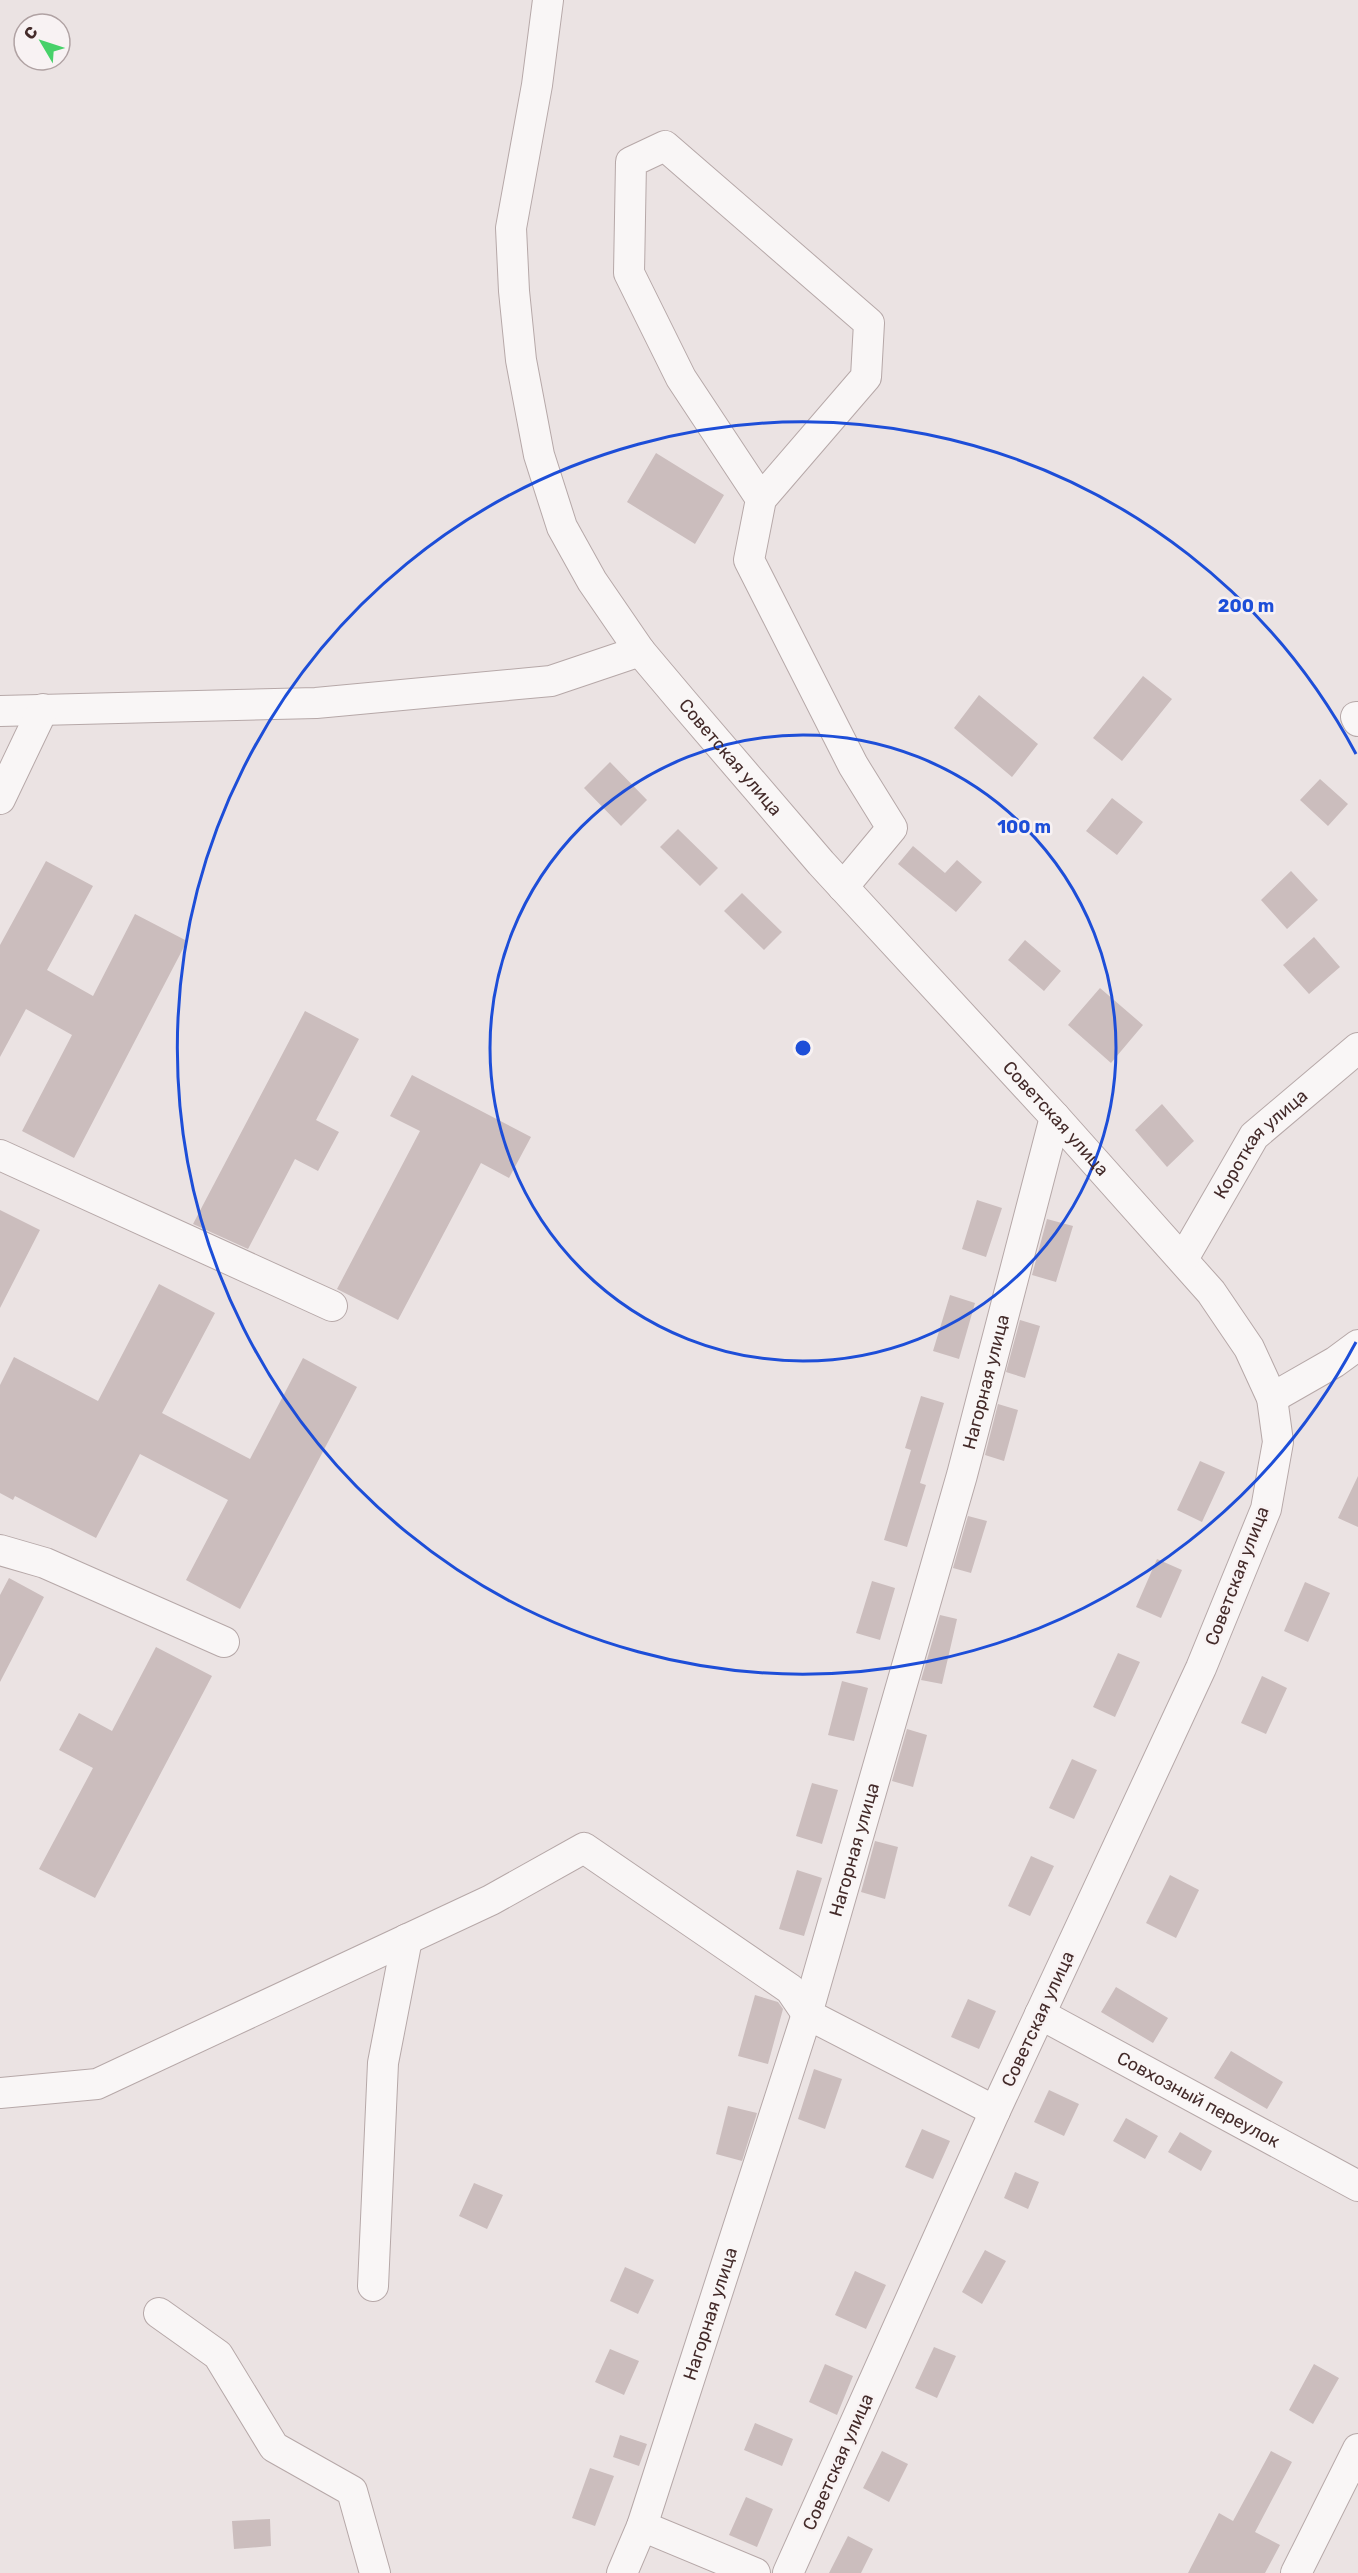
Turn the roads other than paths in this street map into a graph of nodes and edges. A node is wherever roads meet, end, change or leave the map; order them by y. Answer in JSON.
{"nodes":[{"id":1,"x":548,"y":0,"type":"edge"},
{"id":2,"x":762,"y":499,"type":"junction"},
{"id":3,"x":640,"y":651,"type":"junction"},
{"id":4,"x":43,"y":709,"type":"junction"},
{"id":5,"x":0,"y":711,"type":"edge"},
{"id":6,"x":0,"y":799,"type":"edge"},
{"id":7,"x":843,"y":887,"type":"junction"},
{"id":8,"x":1358,"y":1048,"type":"edge"},
{"id":9,"x":1055,"y":1117,"type":"junction"},
{"id":10,"x":0,"y":1155,"type":"edge"},
{"id":11,"x":1183,"y":1259,"type":"junction"},
{"id":12,"x":332,"y":1306,"type":"dead end"},
{"id":13,"x":1358,"y":1344,"type":"edge"},
{"id":14,"x":1272,"y":1398,"type":"junction"},
{"id":15,"x":0,"y":1550,"type":"edge"},
{"id":16,"x":224,"y":1642,"type":"dead end"},
{"id":17,"x":407,"y":1939,"type":"junction"},
{"id":18,"x":807,"y":2014,"type":"junction"},
{"id":19,"x":1040,"y":2014,"type":"junction"},
{"id":20,"x":0,"y":2093,"type":"edge"},
{"id":21,"x":995,"y":2110,"type":"junction"},
{"id":22,"x":1358,"y":2186,"type":"edge"},
{"id":23,"x":373,"y":2286,"type":"dead end"},
{"id":24,"x":159,"y":2313,"type":"dead end"},
{"id":25,"x":1358,"y":2450,"type":"edge"},
{"id":26,"x":642,"y":2526,"type":"junction"},
{"id":27,"x":375,"y":2573,"type":"edge"},
{"id":28,"x":622,"y":2573,"type":"edge"},
{"id":29,"x":755,"y":2573,"type":"edge"},
{"id":30,"x":788,"y":2573,"type":"edge"},
{"id":31,"x":1296,"y":2573,"type":"edge"}],
"edges":[{"from":1,"to":3,"type":"street","name":"Советская улица"},
{"from":2,"to":2,"type":"street"},
{"from":2,"to":7,"type":"street"},
{"from":3,"to":4,"type":"street"},
{"from":3,"to":7,"type":"street","name":"Советская улица"},
{"from":4,"to":5,"type":"street"},
{"from":4,"to":6,"type":"street"},
{"from":7,"to":9,"type":"street","name":"Советская улица"},
{"from":8,"to":11,"type":"street","name":"Короткая улица"},
{"from":9,"to":11,"type":"street","name":"Советская улица"},
{"from":9,"to":18,"type":"street","name":"Нагорная улица"},
{"from":10,"to":12,"type":"street"},
{"from":11,"to":14,"type":"street","name":"Советская улица"},
{"from":13,"to":14,"type":"street"},
{"from":14,"to":19,"type":"street","name":"Советская улица"},
{"from":15,"to":16,"type":"street"},
{"from":17,"to":18,"type":"street"},
{"from":17,"to":20,"type":"street"},
{"from":17,"to":23,"type":"street"},
{"from":18,"to":21,"type":"street"},
{"from":18,"to":26,"type":"street","name":"Нагорная улица"},
{"from":19,"to":21,"type":"street","name":"Советская улица"},
{"from":19,"to":22,"type":"street","name":"Совхозный переулок"},
{"from":21,"to":30,"type":"street","name":"Советская улица"},
{"from":24,"to":27,"type":"street"},
{"from":25,"to":31,"type":"street"},
{"from":26,"to":28,"type":"street","name":"Нагорная улица"},
{"from":26,"to":29,"type":"street"}]}
